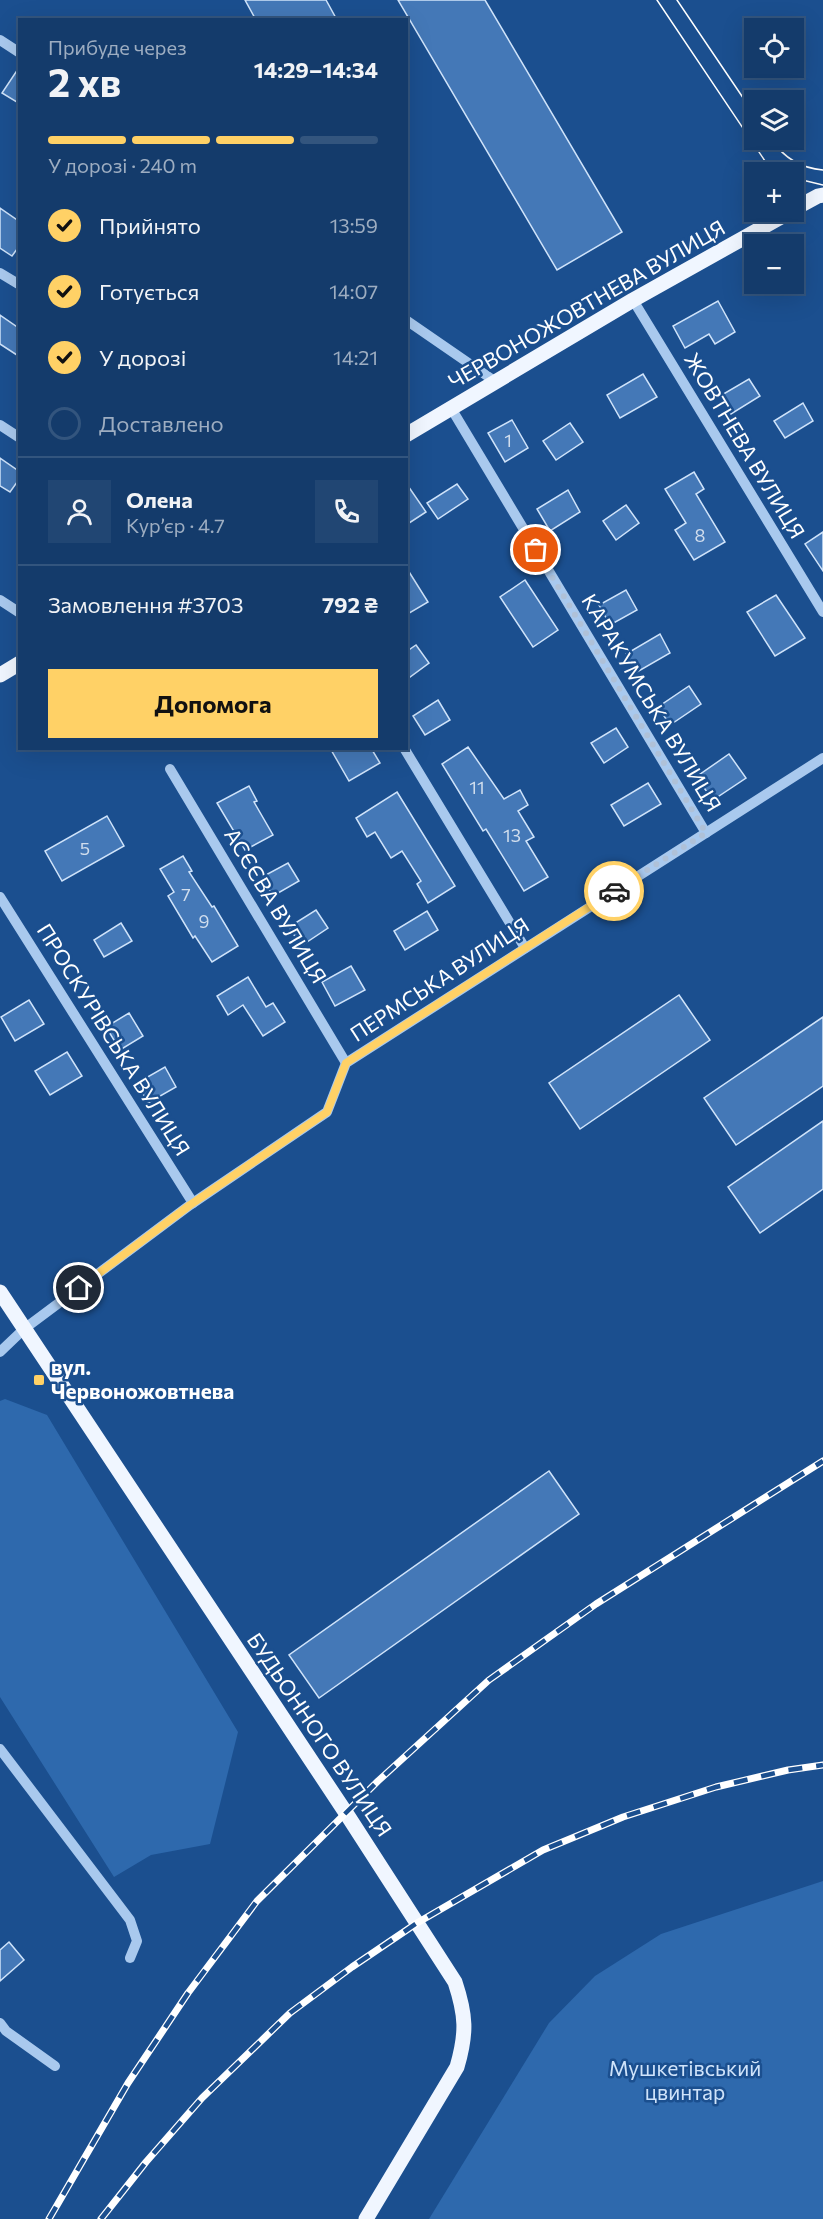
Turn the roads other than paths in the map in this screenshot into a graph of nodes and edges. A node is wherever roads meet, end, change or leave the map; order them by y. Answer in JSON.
{"nodes":[{"id":1,"x":0,"y":40,"type":"edge"},
{"id":2,"x":18,"y":52,"type":"edge"},
{"id":3,"x":822,"y":195,"type":"edge"},
{"id":4,"x":804,"y":205,"type":"edge"},
{"id":5,"x":772,"y":222,"type":"edge"},
{"id":6,"x":0,"y":273,"type":"edge"},
{"id":7,"x":18,"y":284,"type":"edge"},
{"id":8,"x":633,"y":300,"type":"junction"},
{"id":9,"x":408,"y":321,"type":"edge"},
{"id":10,"x":496,"y":382,"type":"junction"},
{"id":11,"x":451,"y":408,"type":"junction"},
{"id":12,"x":0,"y":425,"type":"edge"},
{"id":13,"x":408,"y":434,"type":"edge"},
{"id":14,"x":18,"y":437,"type":"edge"},
{"id":15,"x":0,"y":600,"type":"edge"},
{"id":16,"x":18,"y":612,"type":"edge"},
{"id":17,"x":823,"y":612,"type":"edge"},
{"id":18,"x":18,"y":664,"type":"edge"},
{"id":19,"x":0,"y":675,"type":"edge"},
{"id":20,"x":405,"y":750,"type":"edge"},
{"id":21,"x":823,"y":758,"type":"edge"},
{"id":22,"x":170,"y":769,"type":"dead end"},
{"id":23,"x":706,"y":833,"type":"junction"},
{"id":24,"x":0,"y":897,"type":"edge"},
{"id":25,"x":525,"y":948,"type":"junction"},
{"id":26,"x":346,"y":1063,"type":"junction"},
{"id":27,"x":193,"y":1203,"type":"junction"},
{"id":28,"x":0,"y":1292,"type":"edge"},
{"id":29,"x":24,"y":1329,"type":"junction"},
{"id":30,"x":0,"y":1352,"type":"edge"},
{"id":31,"x":0,"y":1749,"type":"edge"},
{"id":32,"x":130,"y":1958,"type":"dead end"},
{"id":33,"x":0,"y":2023,"type":"edge"},
{"id":34,"x":55,"y":2066,"type":"dead end"},
{"id":35,"x":366,"y":2219,"type":"edge"}],
"edges":[{"from":1,"to":2,"type":"street"},
{"from":3,"to":4,"type":"main road","name":"ЧЕРВОНОЖОВТНЕВА ВУЛИЦЯ"},
{"from":5,"to":8,"type":"main road","name":"ЧЕРВОНОЖОВТНЕВА ВУЛИЦЯ"},
{"from":6,"to":7,"type":"street"},
{"from":8,"to":10,"type":"main road","name":"ЧЕРВОНОЖОВТНЕВА ВУЛИЦЯ"},
{"from":8,"to":17,"type":"street","name":"ЖОВТНЕВА ВУЛИЦЯ"},
{"from":9,"to":10,"type":"street"},
{"from":10,"to":11,"type":"main road","name":"ЧЕРВОНОЖОВТНЕВА ВУЛИЦЯ"},
{"from":11,"to":13,"type":"main road","name":"ЧЕРВОНОЖОВТНЕВА ВУЛИЦЯ"},
{"from":11,"to":23,"type":"street","name":"КАРАКУМСЬКА ВУЛИЦЯ"},
{"from":12,"to":14,"type":"street"},
{"from":15,"to":16,"type":"street"},
{"from":18,"to":19,"type":"main road"},
{"from":20,"to":25,"type":"street"},
{"from":21,"to":23,"type":"street","name":"ПЕРМСЬКА ВУЛИЦЯ"},
{"from":22,"to":26,"type":"street","name":"АСЄЄВА ВУЛИЦЯ"},
{"from":23,"to":25,"type":"street","name":"ПЕРМСЬКА ВУЛИЦЯ"},
{"from":24,"to":27,"type":"street","name":"ПРОСКУРІВСЬКА ВУЛИЦЯ"},
{"from":25,"to":26,"type":"street","name":"ПЕРМСЬКА ВУЛИЦЯ"},
{"from":26,"to":27,"type":"street","name":"ПЕРМСЬКА ВУЛИЦЯ"},
{"from":27,"to":29,"type":"street","name":"ПЕРМСЬКА ВУЛИЦЯ"},
{"from":28,"to":29,"type":"main road","name":"БУДЬОННОГО ВУЛИЦЯ"},
{"from":29,"to":30,"type":"street","name":"ПЕРМСЬКА ВУЛИЦЯ"},
{"from":29,"to":35,"type":"main road","name":"БУДЬОННОГО ВУЛИЦЯ"},
{"from":31,"to":32,"type":"street"},
{"from":33,"to":34,"type":"street"}]}
